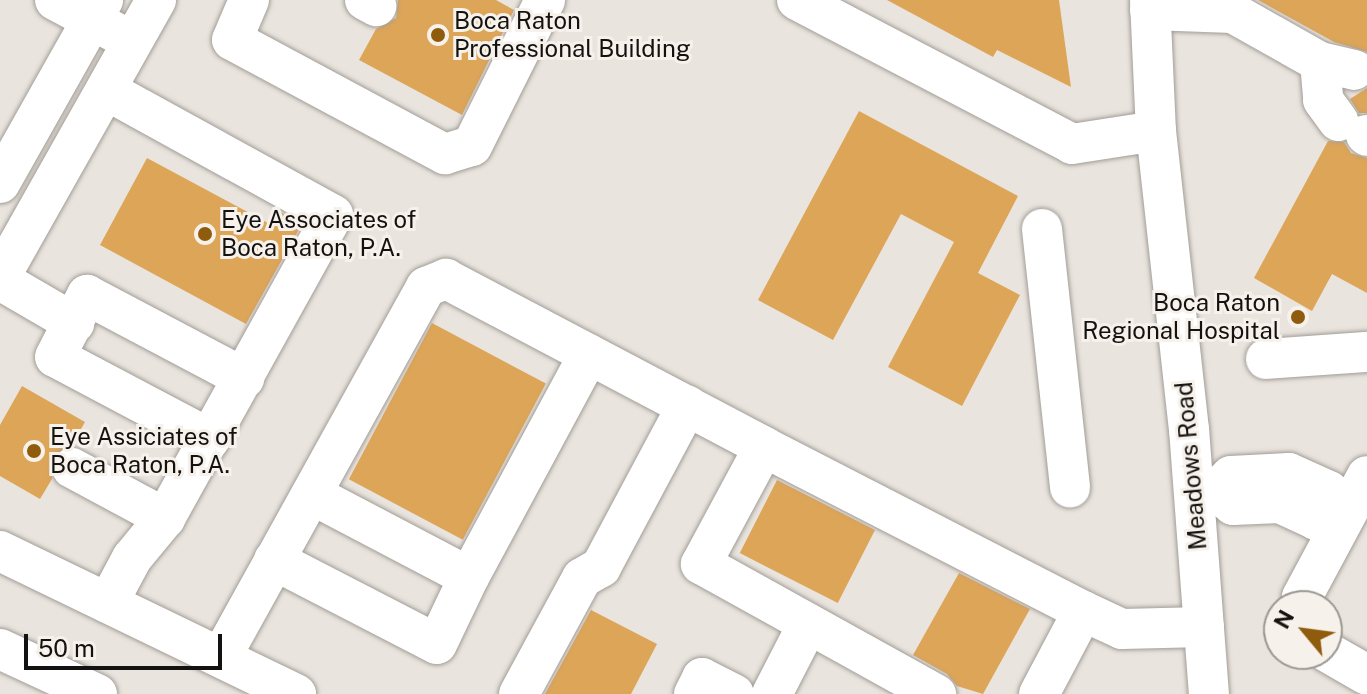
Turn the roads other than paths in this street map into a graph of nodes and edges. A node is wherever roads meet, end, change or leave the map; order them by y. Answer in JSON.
{"nodes":[{"id":1,"x":55,"y":0,"type":"edge"},
{"id":2,"x":156,"y":0,"type":"edge"},
{"id":3,"x":249,"y":0,"type":"edge"},
{"id":4,"x":545,"y":0,"type":"edge"},
{"id":5,"x":797,"y":0,"type":"edge"},
{"id":6,"x":1150,"y":5,"type":"edge"},
{"id":7,"x":1232,"y":7,"type":"edge"},
{"id":8,"x":98,"y":10,"type":"edge"},
{"id":9,"x":134,"y":42,"type":"junction"},
{"id":10,"x":106,"y":90,"type":"junction"},
{"id":11,"x":1156,"y":131,"type":"junction"},
{"id":12,"x":1357,"y":131,"type":"edge"},
{"id":13,"x":0,"y":183,"type":"edge"},
{"id":14,"x":1042,"y":229,"type":"dead end"},
{"id":15,"x":0,"y":279,"type":"edge"},
{"id":16,"x":74,"y":323,"type":"junction"},
{"id":17,"x":1367,"y":352,"type":"edge"},
{"id":18,"x":589,"y":354,"type":"junction"},
{"id":19,"x":1266,"y":359,"type":"dead end"},
{"id":20,"x":244,"y":378,"type":"junction"},
{"id":21,"x":687,"y":406,"type":"junction"},
{"id":22,"x":210,"y":439,"type":"junction"},
{"id":23,"x":764,"y":447,"type":"junction"},
{"id":24,"x":72,"y":468,"type":"dead end"},
{"id":25,"x":1367,"y":476,"type":"edge"},
{"id":26,"x":1070,"y":487,"type":"dead end"},
{"id":27,"x":1205,"y":490,"type":"junction"},
{"id":28,"x":311,"y":494,"type":"junction"},
{"id":29,"x":165,"y":518,"type":"junction"},
{"id":30,"x":1349,"y":518,"type":"edge"},
{"id":31,"x":0,"y":551,"type":"edge"},
{"id":32,"x":274,"y":560,"type":"junction"},
{"id":33,"x":469,"y":577,"type":"junction"},
{"id":34,"x":1306,"y":590,"type":"edge"},
{"id":35,"x":108,"y":603,"type":"junction"},
{"id":36,"x":1083,"y":611,"type":"junction"},
{"id":37,"x":808,"y":624,"type":"junction"},
{"id":38,"x":1204,"y":627,"type":"junction"},
{"id":39,"x":0,"y":649,"type":"edge"},
{"id":40,"x":221,"y":657,"type":"junction"},
{"id":41,"x":1343,"y":661,"type":"edge"},
{"id":42,"x":1367,"y":675,"type":"edge"},
{"id":43,"x":56,"y":685,"type":"edge"},
{"id":44,"x":283,"y":691,"type":"edge"},
{"id":45,"x":97,"y":694,"type":"edge"},
{"id":46,"x":519,"y":694,"type":"edge"},
{"id":47,"x":694,"y":694,"type":"edge"},
{"id":48,"x":734,"y":694,"type":"edge"},
{"id":49,"x":772,"y":694,"type":"edge"},
{"id":50,"x":936,"y":694,"type":"edge"},
{"id":51,"x":1039,"y":694,"type":"edge"},
{"id":52,"x":1209,"y":694,"type":"edge"}],
"edges":[{"from":1,"to":8,"type":"street"},
{"from":2,"to":9,"type":"street"},
{"from":3,"to":4,"type":"street"},
{"from":5,"to":11,"type":"street"},
{"from":6,"to":7,"type":"street"},
{"from":6,"to":11,"type":"street","name":"Meadows Road"},
{"from":7,"to":12,"type":"street"},
{"from":8,"to":9,"type":"street"},
{"from":8,"to":13,"type":"street"},
{"from":9,"to":10,"type":"street"},
{"from":10,"to":15,"type":"street"},
{"from":10,"to":20,"type":"street"},
{"from":11,"to":27,"type":"street","name":"Meadows Road"},
{"from":14,"to":26,"type":"street"},
{"from":15,"to":16,"type":"street"},
{"from":16,"to":20,"type":"street"},
{"from":16,"to":22,"type":"street"},
{"from":17,"to":19,"type":"street"},
{"from":18,"to":21,"type":"street"},
{"from":18,"to":28,"type":"street"},
{"from":18,"to":33,"type":"street"},
{"from":20,"to":22,"type":"street"},
{"from":21,"to":23,"type":"street"},
{"from":21,"to":46,"type":"street"},
{"from":22,"to":29,"type":"street"},
{"from":23,"to":36,"type":"street"},
{"from":23,"to":37,"type":"street"},
{"from":24,"to":29,"type":"street"},
{"from":25,"to":30,"type":"street"},
{"from":27,"to":30,"type":"street"},
{"from":27,"to":38,"type":"street","name":"Meadows Road"},
{"from":28,"to":32,"type":"street"},
{"from":28,"to":33,"type":"street"},
{"from":29,"to":35,"type":"street"},
{"from":30,"to":34,"type":"street"},
{"from":31,"to":35,"type":"street"},
{"from":32,"to":33,"type":"street"},
{"from":32,"to":40,"type":"street"},
{"from":35,"to":40,"type":"street"},
{"from":36,"to":38,"type":"street"},
{"from":36,"to":51,"type":"street"},
{"from":37,"to":49,"type":"street"},
{"from":37,"to":50,"type":"street"},
{"from":38,"to":52,"type":"street","name":"Meadows Road"},
{"from":39,"to":43,"type":"street"},
{"from":40,"to":44,"type":"street"},
{"from":41,"to":42,"type":"street"},
{"from":43,"to":45,"type":"street"},
{"from":47,"to":48,"type":"street"}]}
